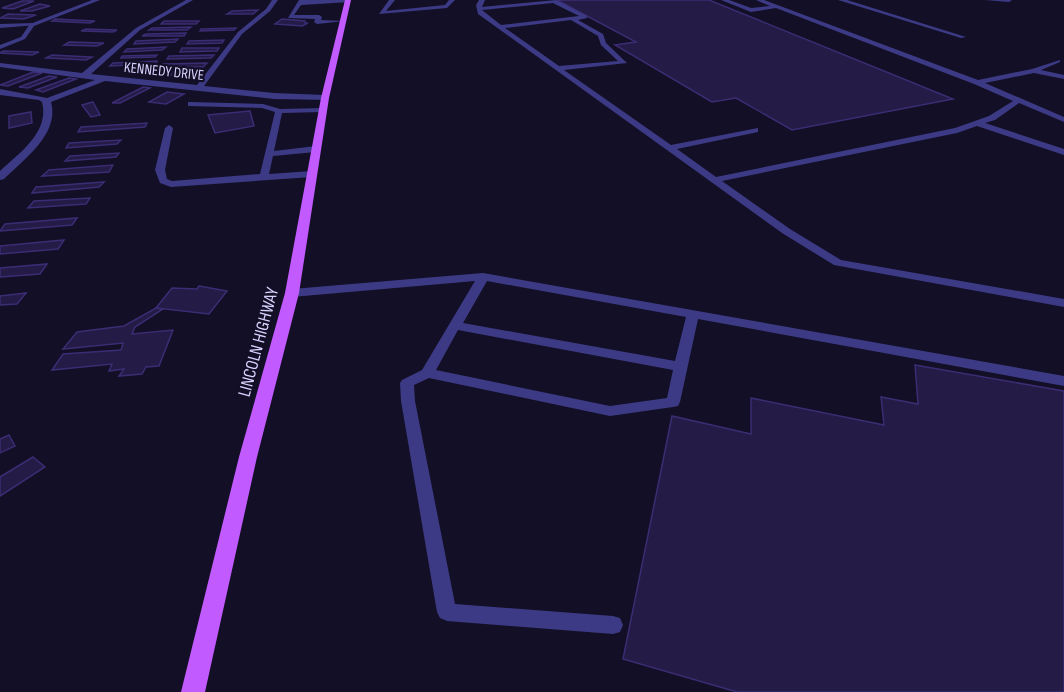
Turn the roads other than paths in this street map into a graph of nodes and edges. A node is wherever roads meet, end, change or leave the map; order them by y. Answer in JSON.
{"nodes":[{"id":1,"x":97,"y":0,"type":"edge"},
{"id":2,"x":190,"y":0,"type":"edge"},
{"id":3,"x":274,"y":0,"type":"edge"},
{"id":4,"x":392,"y":0,"type":"edge"},
{"id":5,"x":452,"y":0,"type":"edge"},
{"id":6,"x":724,"y":0,"type":"edge"},
{"id":7,"x":759,"y":0,"type":"edge"},
{"id":8,"x":841,"y":0,"type":"edge"},
{"id":9,"x":988,"y":0,"type":"edge"},
{"id":10,"x":1009,"y":0,"type":"edge"},
{"id":11,"x":347,"y":1,"type":"edge"},
{"id":12,"x":301,"y":2,"type":"edge"},
{"id":13,"x":315,"y":3,"type":"junction"},
{"id":14,"x":327,"y":3,"type":"junction"},
{"id":15,"x":481,"y":4,"type":"edge"},
{"id":16,"x":529,"y":5,"type":"junction"},
{"id":17,"x":776,"y":7,"type":"junction"},
{"id":18,"x":499,"y":8,"type":"junction"},
{"id":19,"x":537,"y":10,"type":"dead end"},
{"id":20,"x":309,"y":13,"type":"junction"},
{"id":21,"x":508,"y":13,"type":"dead end"},
{"id":22,"x":546,"y":15,"type":"dead end"},
{"id":23,"x":319,"y":17,"type":"junction"},
{"id":24,"x":516,"y":18,"type":"dead end"},
{"id":25,"x":571,"y":18,"type":"junction"},
{"id":26,"x":555,"y":20,"type":"junction"},
{"id":27,"x":341,"y":21,"type":"junction"},
{"id":28,"x":524,"y":24,"type":"junction"},
{"id":29,"x":33,"y":25,"type":"junction"},
{"id":30,"x":0,"y":26,"type":"edge"},
{"id":31,"x":500,"y":27,"type":"junction"},
{"id":32,"x":963,"y":37,"type":"dead end"},
{"id":33,"x":0,"y":47,"type":"edge"},
{"id":34,"x":1058,"y":61,"type":"dead end"},
{"id":35,"x":0,"y":65,"type":"edge"},
{"id":36,"x":558,"y":68,"type":"junction"},
{"id":37,"x":1034,"y":71,"type":"junction"},
{"id":38,"x":84,"y":76,"type":"junction"},
{"id":39,"x":1064,"y":76,"type":"edge"},
{"id":40,"x":104,"y":78,"type":"junction"},
{"id":41,"x":977,"y":82,"type":"junction"},
{"id":42,"x":199,"y":88,"type":"junction"},
{"id":43,"x":0,"y":92,"type":"edge"},
{"id":44,"x":274,"y":96,"type":"junction"},
{"id":45,"x":1019,"y":100,"type":"junction"},
{"id":46,"x":46,"y":101,"type":"junction"},
{"id":47,"x":191,"y":104,"type":"dead end"},
{"id":48,"x":324,"y":104,"type":"junction"},
{"id":49,"x":263,"y":106,"type":"junction"},
{"id":50,"x":279,"y":111,"type":"junction"},
{"id":51,"x":1064,"y":120,"type":"edge"},
{"id":52,"x":977,"y":123,"type":"junction"},
{"id":53,"x":169,"y":128,"type":"dead end"},
{"id":54,"x":755,"y":130,"type":"dead end"},
{"id":55,"x":316,"y":148,"type":"junction"},
{"id":56,"x":670,"y":148,"type":"junction"},
{"id":57,"x":1064,"y":152,"type":"edge"},
{"id":58,"x":269,"y":154,"type":"junction"},
{"id":59,"x":2,"y":172,"type":"edge"},
{"id":60,"x":312,"y":174,"type":"junction"},
{"id":61,"x":264,"y":177,"type":"junction"},
{"id":62,"x":714,"y":180,"type":"junction"},
{"id":63,"x":483,"y":277,"type":"junction"},
{"id":64,"x":292,"y":292,"type":"junction"},
{"id":65,"x":1064,"y":303,"type":"edge"},
{"id":66,"x":693,"y":314,"type":"junction"},
{"id":67,"x":456,"y":326,"type":"junction"},
{"id":68,"x":681,"y":367,"type":"junction"},
{"id":69,"x":427,"y":373,"type":"junction"},
{"id":70,"x":1064,"y":381,"type":"edge"},
{"id":71,"x":613,"y":625,"type":"dead end"},
{"id":72,"x":193,"y":692,"type":"edge"}],
"edges":[{"from":1,"to":29,"type":"street"},
{"from":2,"to":38,"type":"street"},
{"from":3,"to":42,"type":"street"},
{"from":4,"to":5,"type":"lane"},
{"from":6,"to":17,"type":"lane"},
{"from":7,"to":17,"type":"lane"},
{"from":8,"to":32,"type":"lane"},
{"from":9,"to":10,"type":"lane"},
{"from":11,"to":14,"type":"lane"},
{"from":11,"to":27,"type":"main road","name":"LINCOLN HIGHWAY"},
{"from":12,"to":13,"type":"lane"},
{"from":12,"to":20,"type":"lane"},
{"from":13,"to":14,"type":"lane"},
{"from":13,"to":20,"type":"lane"},
{"from":14,"to":23,"type":"lane"},
{"from":15,"to":18,"type":"lane"},
{"from":15,"to":31,"type":"lane"},
{"from":16,"to":18,"type":"lane"},
{"from":16,"to":19,"type":"lane"},
{"from":16,"to":25,"type":"lane"},
{"from":17,"to":41,"type":"lane"},
{"from":18,"to":21,"type":"lane"},
{"from":20,"to":23,"type":"lane"},
{"from":22,"to":26,"type":"lane"},
{"from":23,"to":27,"type":"lane"},
{"from":24,"to":28,"type":"lane"},
{"from":25,"to":26,"type":"lane"},
{"from":25,"to":36,"type":"lane"},
{"from":26,"to":28,"type":"lane"},
{"from":27,"to":48,"type":"main road","name":"LINCOLN HIGHWAY"},
{"from":28,"to":31,"type":"lane"},
{"from":29,"to":30,"type":"lane"},
{"from":29,"to":33,"type":"street"},
{"from":31,"to":36,"type":"lane"},
{"from":34,"to":37,"type":"lane"},
{"from":35,"to":38,"type":"street","name":"KENNEDY DRIVE"},
{"from":36,"to":56,"type":"lane"},
{"from":37,"to":39,"type":"lane"},
{"from":37,"to":41,"type":"lane"},
{"from":38,"to":40,"type":"street","name":"KENNEDY DRIVE"},
{"from":40,"to":42,"type":"street","name":"KENNEDY DRIVE"},
{"from":40,"to":46,"type":"street"},
{"from":41,"to":45,"type":"lane"},
{"from":42,"to":44,"type":"street","name":"KENNEDY DRIVE"},
{"from":43,"to":46,"type":"street"},
{"from":44,"to":48,"type":"street","name":"KENNEDY DRIVE"},
{"from":44,"to":49,"type":"lane"},
{"from":45,"to":51,"type":"lane"},
{"from":45,"to":52,"type":"lane"},
{"from":46,"to":59,"type":"street"},
{"from":47,"to":49,"type":"lane"},
{"from":48,"to":50,"type":"lane"},
{"from":48,"to":55,"type":"main road","name":"LINCOLN HIGHWAY"},
{"from":49,"to":50,"type":"lane"},
{"from":50,"to":58,"type":"lane"},
{"from":52,"to":57,"type":"lane"},
{"from":52,"to":62,"type":"lane"},
{"from":53,"to":61,"type":"lane"},
{"from":54,"to":56,"type":"lane"},
{"from":55,"to":58,"type":"lane"},
{"from":55,"to":60,"type":"main road","name":"LINCOLN HIGHWAY"},
{"from":56,"to":62,"type":"lane"},
{"from":58,"to":61,"type":"lane"},
{"from":60,"to":61,"type":"lane"},
{"from":60,"to":64,"type":"main road","name":"LINCOLN HIGHWAY"},
{"from":62,"to":65,"type":"lane"},
{"from":63,"to":64,"type":"lane"},
{"from":63,"to":66,"type":"lane"},
{"from":63,"to":67,"type":"lane"},
{"from":64,"to":72,"type":"main road","name":"LINCOLN HIGHWAY"},
{"from":66,"to":68,"type":"lane"},
{"from":66,"to":70,"type":"lane"},
{"from":67,"to":68,"type":"lane"},
{"from":67,"to":69,"type":"lane"},
{"from":68,"to":69,"type":"lane"},
{"from":69,"to":71,"type":"lane"}]}
